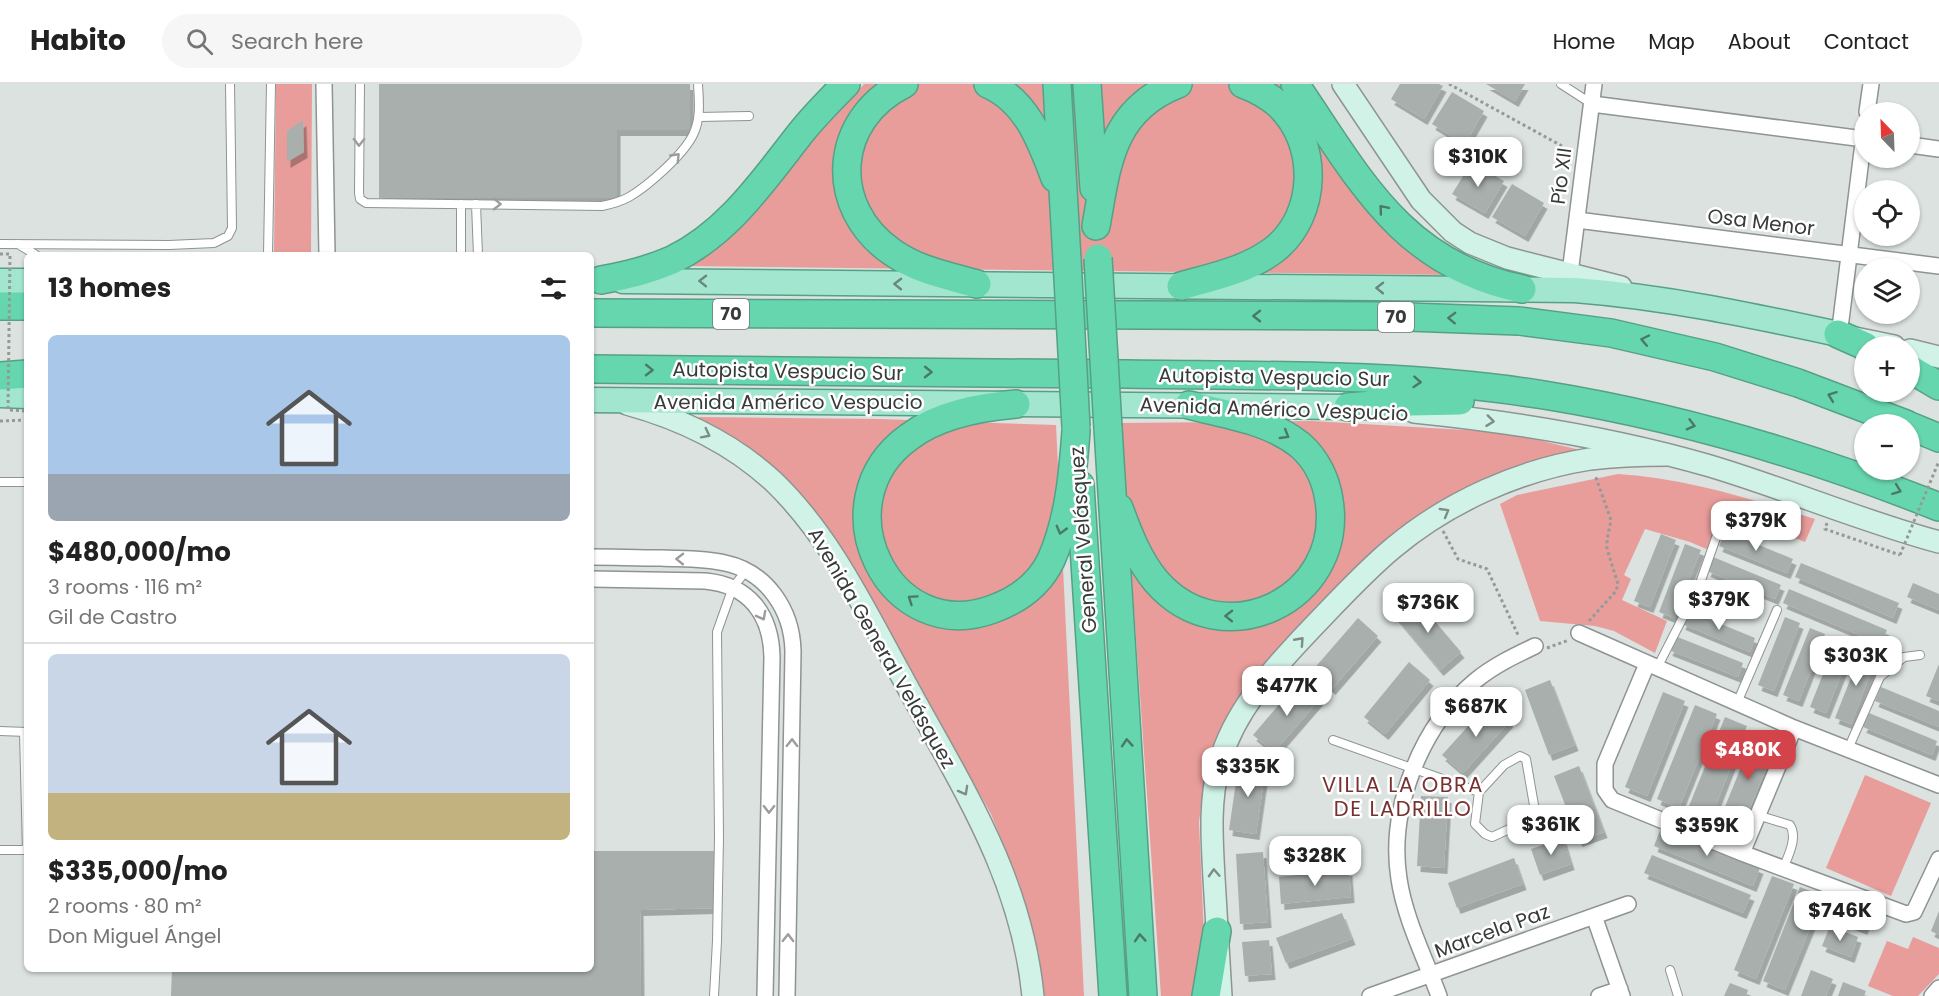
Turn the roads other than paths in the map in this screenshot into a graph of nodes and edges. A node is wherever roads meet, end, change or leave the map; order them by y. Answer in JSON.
{"nodes":[{"id":1,"x":230,"y":84,"type":"edge"},
{"id":2,"x":271,"y":84,"type":"edge"},
{"id":3,"x":324,"y":84,"type":"edge"},
{"id":4,"x":360,"y":84,"type":"edge"},
{"id":5,"x":698,"y":84,"type":"edge"},
{"id":6,"x":846,"y":84,"type":"edge"},
{"id":7,"x":904,"y":84,"type":"edge"},
{"id":8,"x":988,"y":84,"type":"edge"},
{"id":9,"x":1057,"y":84,"type":"edge"},
{"id":10,"x":1087,"y":84,"type":"edge"},
{"id":11,"x":1178,"y":84,"type":"edge"},
{"id":12,"x":1243,"y":84,"type":"edge"},
{"id":13,"x":1295,"y":84,"type":"edge"},
{"id":14,"x":1343,"y":84,"type":"edge"},
{"id":15,"x":1561,"y":84,"type":"edge"},
{"id":16,"x":1594,"y":84,"type":"edge"},
{"id":17,"x":1871,"y":84,"type":"edge"},
{"id":18,"x":1868,"y":102,"type":"edge"},
{"id":19,"x":1592,"y":105,"type":"junction"},
{"id":20,"x":749,"y":116,"type":"dead end"},
{"id":21,"x":699,"y":117,"type":"junction"},
{"id":22,"x":1854,"y":137,"type":"edge"},
{"id":23,"x":1920,"y":146,"type":"edge"},
{"id":24,"x":1939,"y":149,"type":"edge"},
{"id":25,"x":1860,"y":168,"type":"edge"},
{"id":26,"x":461,"y":204,"type":"junction"},
{"id":27,"x":476,"y":204,"type":"junction"},
{"id":28,"x":1065,"y":208,"type":"junction"},
{"id":29,"x":1577,"y":220,"type":"junction"},
{"id":30,"x":1096,"y":226,"type":"junction"},
{"id":31,"x":0,"y":243,"type":"edge"},
{"id":32,"x":17,"y":244,"type":"junction"},
{"id":33,"x":31,"y":252,"type":"edge"},
{"id":34,"x":268,"y":252,"type":"edge"},
{"id":35,"x":327,"y":252,"type":"edge"},
{"id":36,"x":462,"y":252,"type":"edge"},
{"id":37,"x":478,"y":252,"type":"edge"},
{"id":38,"x":1850,"y":255,"type":"junction"},
{"id":39,"x":1939,"y":266,"type":"edge"},
{"id":40,"x":1570,"y":273,"type":"junction"},
{"id":41,"x":596,"y":280,"type":"edge"},
{"id":42,"x":0,"y":281,"type":"edge"},
{"id":43,"x":24,"y":281,"type":"edge"},
{"id":44,"x":977,"y":284,"type":"junction"},
{"id":45,"x":1181,"y":286,"type":"junction"},
{"id":46,"x":1522,"y":289,"type":"junction"},
{"id":47,"x":1662,"y":298,"type":"junction"},
{"id":48,"x":0,"y":306,"type":"edge"},
{"id":49,"x":24,"y":306,"type":"edge"},
{"id":50,"x":594,"y":313,"type":"edge"},
{"id":51,"x":1838,"y":334,"type":"junction"},
{"id":52,"x":1854,"y":337,"type":"edge"},
{"id":53,"x":1854,"y":341,"type":"edge"},
{"id":54,"x":1920,"y":352,"type":"edge"},
{"id":55,"x":1939,"y":357,"type":"edge"},
{"id":56,"x":0,"y":360,"type":"edge"},
{"id":57,"x":24,"y":361,"type":"edge"},
{"id":58,"x":594,"y":369,"type":"edge"},
{"id":59,"x":24,"y":374,"type":"edge"},
{"id":60,"x":1920,"y":375,"type":"edge"},
{"id":61,"x":0,"y":376,"type":"edge"},
{"id":62,"x":1939,"y":386,"type":"edge"},
{"id":63,"x":0,"y":395,"type":"edge"},
{"id":64,"x":24,"y":396,"type":"edge"},
{"id":65,"x":601,"y":400,"type":"edge"},
{"id":66,"x":1016,"y":404,"type":"junction"},
{"id":67,"x":1189,"y":405,"type":"junction"},
{"id":68,"x":1348,"y":407,"type":"junction"},
{"id":69,"x":1634,"y":412,"type":"junction"},
{"id":70,"x":1879,"y":414,"type":"edge"},
{"id":71,"x":1076,"y":429,"type":"junction"},
{"id":72,"x":1920,"y":430,"type":"edge"},
{"id":73,"x":1939,"y":438,"type":"edge"},
{"id":74,"x":1667,"y":455,"type":"junction"},
{"id":75,"x":0,"y":482,"type":"edge"},
{"id":76,"x":24,"y":482,"type":"edge"},
{"id":77,"x":1111,"y":488,"type":"junction"},
{"id":78,"x":1939,"y":507,"type":"edge"},
{"id":79,"x":1724,"y":515,"type":"dead end"},
{"id":80,"x":1939,"y":542,"type":"edge"},
{"id":81,"x":594,"y":557,"type":"edge"},
{"id":82,"x":704,"y":559,"type":"junction"},
{"id":83,"x":746,"y":571,"type":"junction"},
{"id":84,"x":594,"y":579,"type":"edge"},
{"id":85,"x":705,"y":581,"type":"junction"},
{"id":86,"x":1699,"y":586,"type":"junction"},
{"id":87,"x":733,"y":588,"type":"junction"},
{"id":88,"x":1736,"y":598,"type":"dead end"},
{"id":89,"x":1777,"y":610,"type":"dead end"},
{"id":90,"x":1579,"y":633,"type":"road end"},
{"id":91,"x":1535,"y":646,"type":"road end"},
{"id":92,"x":1920,"y":655,"type":"dead end"},
{"id":93,"x":1652,"y":666,"type":"junction"},
{"id":94,"x":1737,"y":703,"type":"junction"},
{"id":95,"x":1794,"y":728,"type":"junction"},
{"id":96,"x":0,"y":731,"type":"edge"},
{"id":97,"x":24,"y":732,"type":"edge"},
{"id":98,"x":1333,"y":740,"type":"dead end"},
{"id":99,"x":1848,"y":749,"type":"junction"},
{"id":100,"x":1414,"y":769,"type":"junction"},
{"id":101,"x":1939,"y":785,"type":"edge"},
{"id":102,"x":1479,"y":792,"type":"junction"},
{"id":103,"x":1757,"y":815,"type":"junction"},
{"id":104,"x":0,"y":850,"type":"edge"},
{"id":105,"x":24,"y":850,"type":"edge"},
{"id":106,"x":1742,"y":853,"type":"junction"},
{"id":107,"x":1939,"y":859,"type":"edge"},
{"id":108,"x":1783,"y":869,"type":"junction"},
{"id":109,"x":1628,"y":904,"type":"dead end"},
{"id":110,"x":1594,"y":916,"type":"junction"},
{"id":111,"x":1217,"y":931,"type":"junction"},
{"id":112,"x":1109,"y":937,"type":"junction"},
{"id":113,"x":1670,"y":969,"type":"dead end"},
{"id":114,"x":1431,"y":975,"type":"junction"},
{"id":115,"x":1939,"y":988,"type":"edge"},
{"id":116,"x":1621,"y":992,"type":"edge"},
{"id":117,"x":714,"y":996,"type":"edge"},
{"id":118,"x":765,"y":996,"type":"edge"},
{"id":119,"x":787,"y":996,"type":"edge"},
{"id":120,"x":1033,"y":996,"type":"edge"},
{"id":121,"x":1102,"y":996,"type":"edge"},
{"id":122,"x":1113,"y":996,"type":"edge"},
{"id":123,"x":1143,"y":996,"type":"edge"},
{"id":124,"x":1206,"y":996,"type":"edge"},
{"id":125,"x":1221,"y":996,"type":"edge"},
{"id":126,"x":1370,"y":996,"type":"edge"},
{"id":127,"x":1438,"y":996,"type":"edge"},
{"id":128,"x":1599,"y":996,"type":"edge"},
{"id":129,"x":1678,"y":996,"type":"edge"},
{"id":130,"x":1932,"y":996,"type":"edge"}],
"edges":[{"from":1,"to":32,"type":"lane"},
{"from":2,"to":34,"type":"lane"},
{"from":3,"to":35,"type":"street"},
{"from":4,"to":26,"type":"lane","one_way":true},
{"from":5,"to":21,"type":"lane"},
{"from":6,"to":41,"type":"highway"},
{"from":7,"to":44,"type":"highway"},
{"from":8,"to":28,"type":"highway"},
{"from":9,"to":28,"type":"highway","name":"General Velásquez"},
{"from":10,"to":30,"type":"highway","name":"General Velásquez"},
{"from":11,"to":30,"type":"highway"},
{"from":12,"to":45,"type":"highway"},
{"from":46,"to":13,"type":"highway","one_way":true},
{"from":14,"to":40,"type":"main road"},
{"from":15,"to":19,"type":"lane"},
{"from":16,"to":19,"type":"street","name":"Pío XII"},
{"from":17,"to":18,"type":"street"},
{"from":19,"to":22,"type":"street"},
{"from":19,"to":29,"type":"street","name":"Pío XII"},
{"from":20,"to":21,"type":"lane"},
{"from":27,"to":21,"type":"lane","one_way":true},
{"from":23,"to":24,"type":"street"},
{"from":25,"to":38,"type":"street"},
{"from":26,"to":27,"type":"lane"},
{"from":26,"to":36,"type":"lane"},
{"from":27,"to":37,"type":"lane"},
{"from":28,"to":71,"type":"highway","name":"General Velásquez","bridge":true},
{"from":29,"to":38,"type":"street","name":"Osa Menor"},
{"from":29,"to":40,"type":"street","name":"Pío XII"},
{"from":30,"to":77,"type":"highway","name":"General Velásquez","bridge":true},
{"from":31,"to":32,"type":"lane"},
{"from":32,"to":33,"type":"lane"},
{"from":38,"to":39,"type":"street","name":"Osa Menor"},
{"from":38,"to":51,"type":"street"},
{"from":40,"to":47,"type":"main road"},
{"from":44,"to":41,"type":"main road","one_way":true},
{"from":42,"to":43,"type":"main road"},
{"from":44,"to":45,"type":"main road"},
{"from":46,"to":45,"type":"main road","one_way":true},
{"from":46,"to":47,"type":"main road"},
{"from":47,"to":51,"type":"main road"},
{"from":48,"to":49,"type":"highway"},
{"from":70,"to":50,"type":"highway","number":"70","one_way":true},
{"from":51,"to":52,"type":"main road"},
{"from":51,"to":53,"type":"highway"},
{"from":54,"to":55,"type":"main road"},
{"from":56,"to":57,"type":"highway"},
{"from":58,"to":69,"type":"highway","name":"Autopista Vespucio Sur","one_way":true},
{"from":59,"to":61,"type":"highway"},
{"from":60,"to":62,"type":"highway"},
{"from":63,"to":64,"type":"main road"},
{"from":65,"to":66,"type":"main road","name":"Avenida Américo Vespucio"},
{"from":65,"to":120,"type":"main road","name":"Avenida General Velásquez","one_way":true},
{"from":66,"to":67,"type":"main road","name":"Avenida Américo Vespucio"},
{"from":71,"to":66,"type":"highway","one_way":true},
{"from":67,"to":68,"type":"main road","name":"Avenida Américo Vespucio"},
{"from":67,"to":77,"type":"highway","one_way":true},
{"from":68,"to":69,"type":"highway"},
{"from":68,"to":74,"type":"main road","name":"Avenida Américo Vespucio","one_way":true},
{"from":69,"to":78,"type":"highway","name":"Autopista Vespucio Sur","one_way":true},
{"from":71,"to":112,"type":"highway","name":"General Velásquez"},
{"from":72,"to":73,"type":"highway","number":"70"},
{"from":74,"to":80,"type":"main road","name":"Avenida Américo Vespucio"},
{"from":111,"to":74,"type":"main road","one_way":true},
{"from":75,"to":76,"type":"lane"},
{"from":123,"to":77,"type":"highway","name":"General Velásquez","one_way":true},
{"from":79,"to":86,"type":"lane"},
{"from":82,"to":81,"type":"street","one_way":true},
{"from":82,"to":83,"type":"street"},
{"from":82,"to":85,"type":"street"},
{"from":83,"to":87,"type":"lane"},
{"from":119,"to":83,"type":"street","one_way":true},
{"from":84,"to":85,"type":"street"},
{"from":85,"to":87,"type":"street"},
{"from":86,"to":88,"type":"lane"},
{"from":86,"to":93,"type":"lane"},
{"from":87,"to":117,"type":"lane"},
{"from":87,"to":118,"type":"street","one_way":true},
{"from":89,"to":94,"type":"lane"},
{"from":90,"to":93,"type":"street"},
{"from":91,"to":100,"type":"street"},
{"from":92,"to":99,"type":"lane"},
{"from":93,"to":94,"type":"street"},
{"from":93,"to":106,"type":"street"},
{"from":94,"to":95,"type":"street"},
{"from":95,"to":99,"type":"street"},
{"from":95,"to":103,"type":"street"},
{"from":96,"to":97,"type":"lane"},
{"from":98,"to":100,"type":"lane"},
{"from":99,"to":101,"type":"street"},
{"from":100,"to":102,"type":"lane"},
{"from":100,"to":114,"type":"street"},
{"from":102,"to":102,"type":"lane"},
{"from":103,"to":106,"type":"street"},
{"from":103,"to":108,"type":"lane"},
{"from":104,"to":105,"type":"lane"},
{"from":106,"to":108,"type":"street"},
{"from":107,"to":108,"type":"street"},
{"from":109,"to":110,"type":"street","name":"Marcela Paz"},
{"from":110,"to":114,"type":"street","name":"Marcela Paz"},
{"from":110,"to":116,"type":"street"},
{"from":111,"to":124,"type":"highway"},
{"from":111,"to":125,"type":"main road"},
{"from":112,"to":121,"type":"highway"},
{"from":112,"to":122,"type":"highway","name":"General Velásquez"},
{"from":113,"to":129,"type":"lane"},
{"from":114,"to":126,"type":"street","name":"Marcela Paz"},
{"from":114,"to":127,"type":"street"},
{"from":115,"to":130,"type":"street"},
{"from":116,"to":128,"type":"street"}]}
